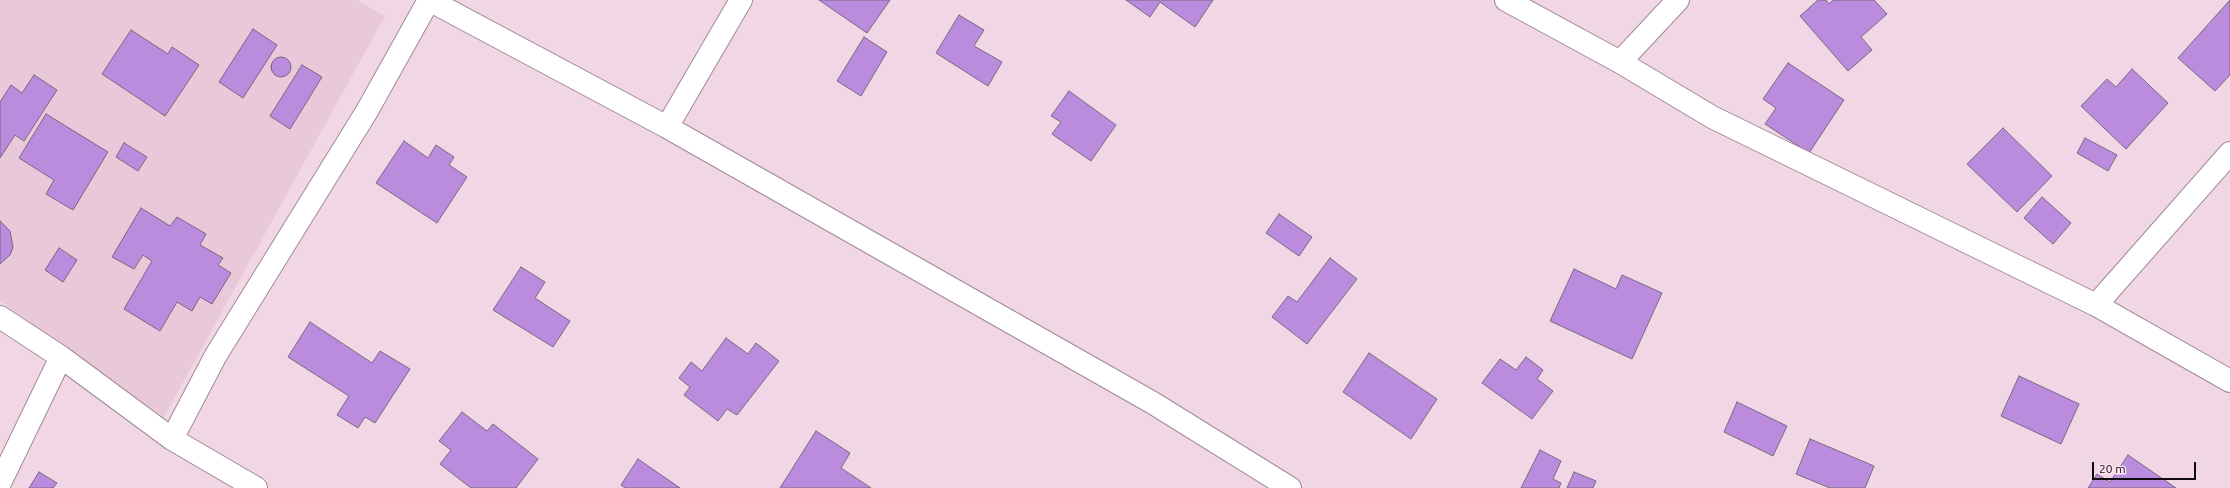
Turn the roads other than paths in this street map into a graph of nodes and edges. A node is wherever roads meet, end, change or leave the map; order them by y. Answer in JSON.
{"nodes":[{"id":1,"x":429,"y":0,"type":"edge"},
{"id":2,"x":740,"y":0,"type":"edge"},
{"id":3,"x":1506,"y":0,"type":"edge"},
{"id":4,"x":1678,"y":0,"type":"edge"},
{"id":5,"x":1620,"y":62,"type":"junction"},
{"id":6,"x":667,"y":127,"type":"junction"},
{"id":7,"x":2230,"y":153,"type":"edge"},
{"id":8,"x":2096,"y":305,"type":"junction"},
{"id":9,"x":0,"y":317,"type":"edge"},
{"id":10,"x":61,"y":357,"type":"junction"},
{"id":11,"x":2230,"y":380,"type":"edge"},
{"id":12,"x":172,"y":439,"type":"junction"},
{"id":13,"x":0,"y":482,"type":"edge"},
{"id":14,"x":256,"y":488,"type":"edge"},
{"id":15,"x":1290,"y":488,"type":"edge"}],
"edges":[{"from":1,"to":6,"type":"street"},
{"from":1,"to":12,"type":"street"},
{"from":2,"to":6,"type":"street"},
{"from":3,"to":5,"type":"street"},
{"from":4,"to":5,"type":"street"},
{"from":5,"to":8,"type":"street"},
{"from":6,"to":15,"type":"street"},
{"from":7,"to":8,"type":"street"},
{"from":8,"to":11,"type":"street"},
{"from":9,"to":10,"type":"street"},
{"from":10,"to":12,"type":"street"},
{"from":10,"to":13,"type":"street"},
{"from":12,"to":14,"type":"street"}]}
